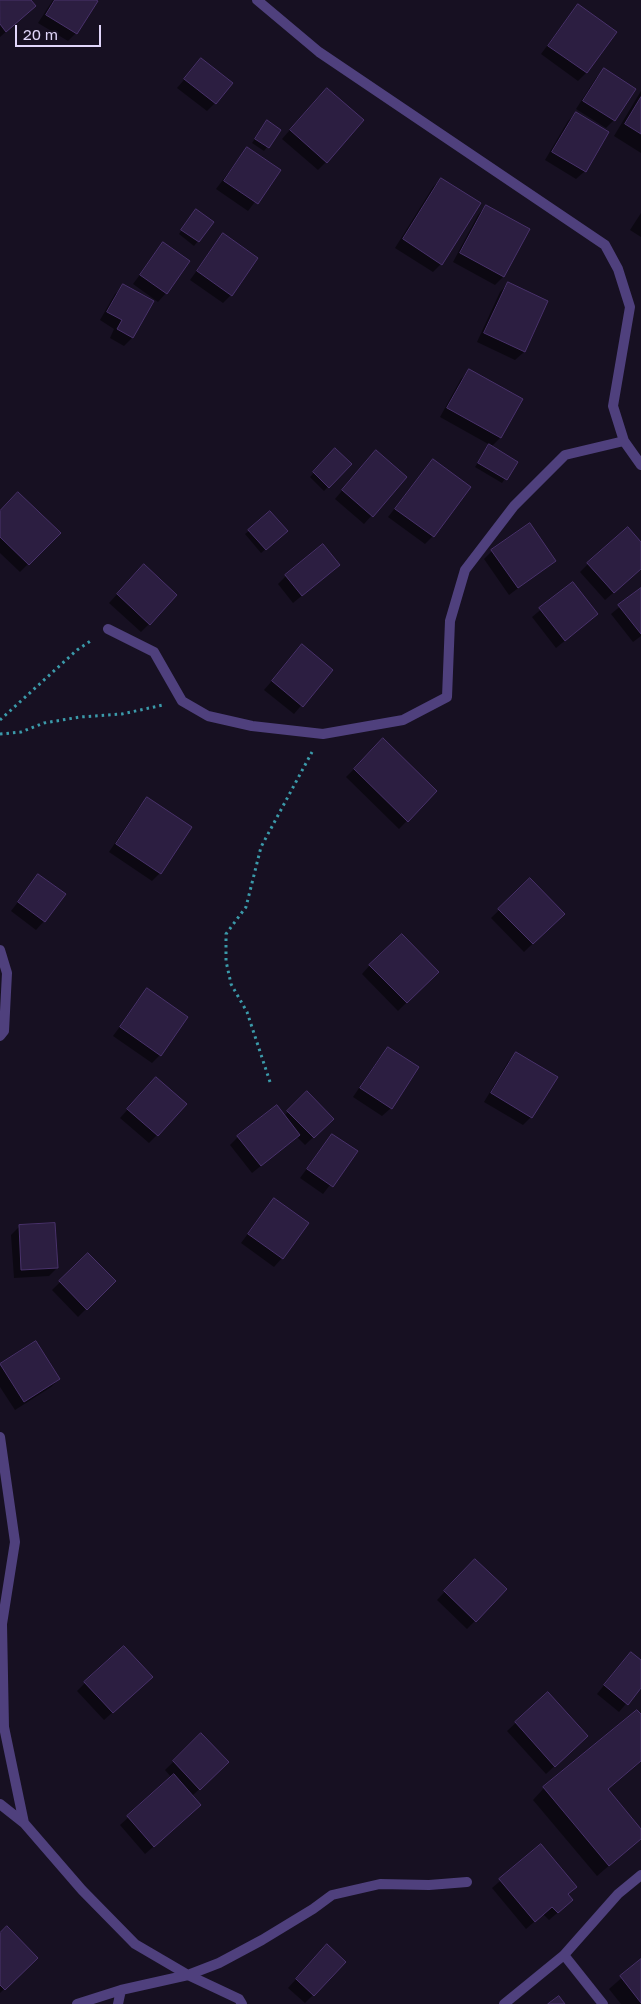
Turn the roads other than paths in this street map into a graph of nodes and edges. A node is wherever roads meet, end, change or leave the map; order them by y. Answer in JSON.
{"nodes":[{"id":1,"x":257,"y":0,"type":"edge"},
{"id":2,"x":624,"y":441,"type":"junction"},
{"id":3,"x":641,"y":465,"type":"edge"},
{"id":4,"x":108,"y":629,"type":"road end"},
{"id":5,"x":0,"y":950,"type":"edge"},
{"id":6,"x":0,"y":1036,"type":"edge"},
{"id":7,"x":0,"y":1437,"type":"edge"},
{"id":8,"x":0,"y":1804,"type":"edge"},
{"id":9,"x":24,"y":1823,"type":"junction"},
{"id":10,"x":641,"y":1876,"type":"edge"},
{"id":11,"x":468,"y":1882,"type":"dead end"},
{"id":12,"x":564,"y":1955,"type":"junction"},
{"id":13,"x":188,"y":1975,"type":"junction"},
{"id":14,"x":121,"y":1990,"type":"junction"},
{"id":15,"x":77,"y":2004,"type":"edge"},
{"id":16,"x":118,"y":2004,"type":"edge"},
{"id":17,"x":242,"y":2004,"type":"edge"},
{"id":18,"x":504,"y":2004,"type":"edge"},
{"id":19,"x":603,"y":2004,"type":"edge"}],
"edges":[{"from":1,"to":2,"type":"street"},
{"from":2,"to":3,"type":"street"},
{"from":2,"to":4,"type":"street"},
{"from":5,"to":6,"type":"street"},
{"from":7,"to":9,"type":"street"},
{"from":8,"to":9,"type":"street"},
{"from":9,"to":13,"type":"street"},
{"from":10,"to":12,"type":"street"},
{"from":11,"to":13,"type":"street"},
{"from":12,"to":18,"type":"street"},
{"from":12,"to":19,"type":"street"},
{"from":13,"to":14,"type":"street"},
{"from":13,"to":17,"type":"street"},
{"from":14,"to":15,"type":"street"},
{"from":14,"to":16,"type":"street"}]}
